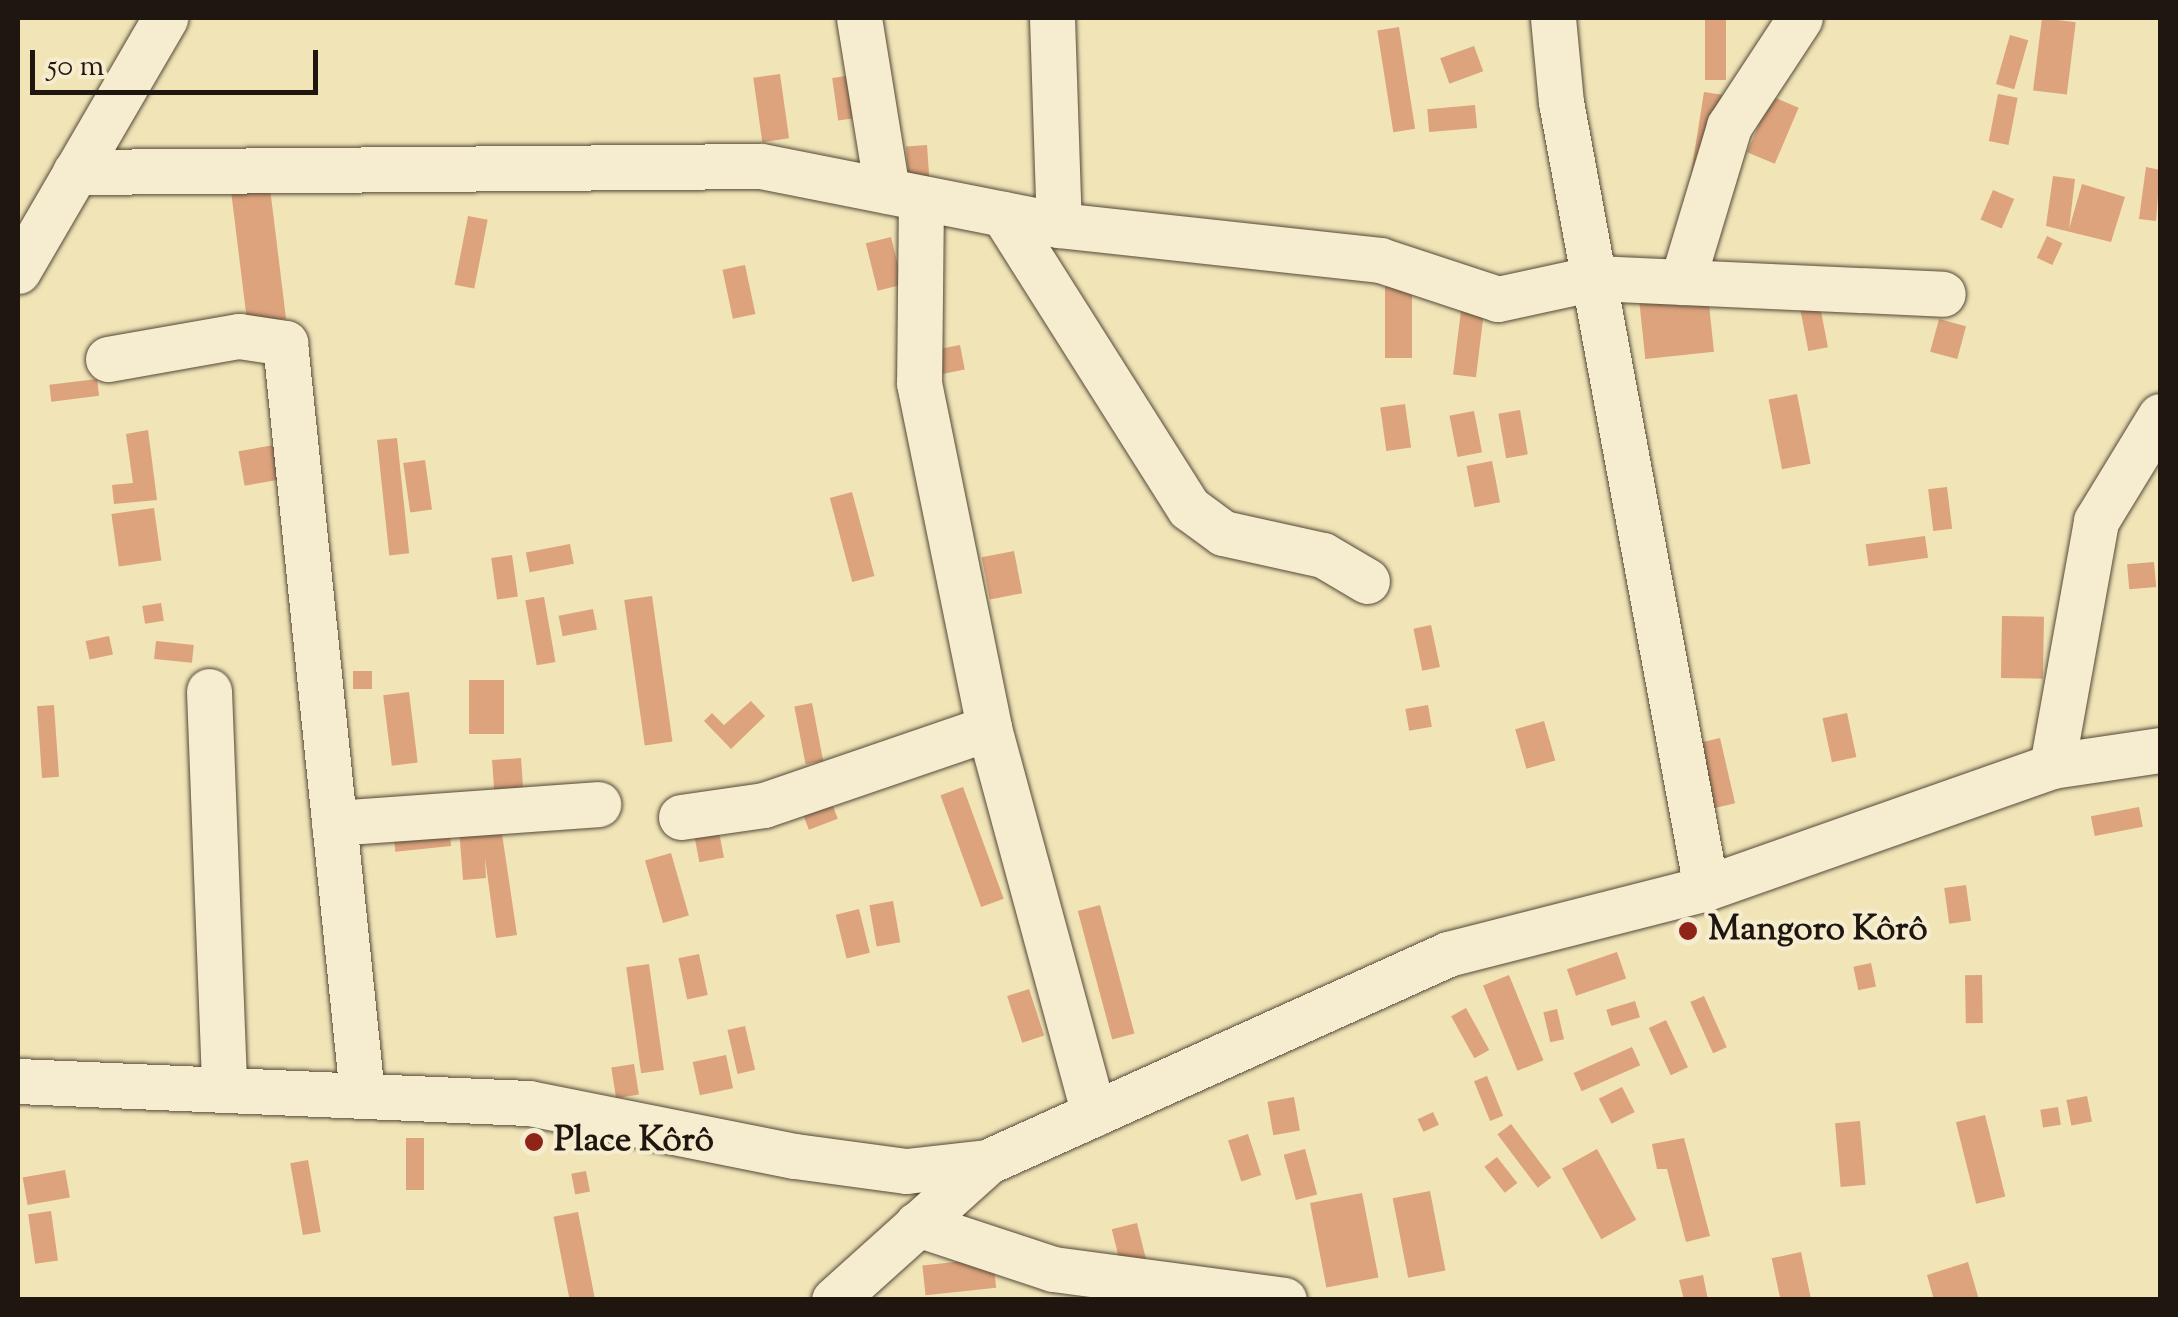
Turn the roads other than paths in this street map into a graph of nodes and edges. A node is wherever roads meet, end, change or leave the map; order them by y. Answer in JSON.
{"nodes":[{"id":1,"x":165,"y":18,"type":"edge"},
{"id":2,"x":858,"y":18,"type":"edge"},
{"id":3,"x":1052,"y":18,"type":"edge"},
{"id":4,"x":1553,"y":18,"type":"edge"},
{"id":5,"x":1800,"y":18,"type":"edge"},
{"id":6,"x":75,"y":172,"type":"junction"},
{"id":7,"x":904,"y":194,"type":"junction"},
{"id":8,"x":1003,"y":214,"type":"junction"},
{"id":9,"x":1060,"y":225,"type":"junction"},
{"id":10,"x":18,"y":270,"type":"edge"},
{"id":11,"x":1595,"y":278,"type":"junction"},
{"id":12,"x":1682,"y":282,"type":"junction"},
{"id":13,"x":1943,"y":294,"type":"dead end"},
{"id":14,"x":108,"y":360,"type":"dead end"},
{"id":15,"x":2160,"y":416,"type":"edge"},
{"id":16,"x":1367,"y":582,"type":"dead end"},
{"id":17,"x":208,"y":691,"type":"dead end"},
{"id":18,"x":989,"y":728,"type":"junction"},
{"id":19,"x":2160,"y":750,"type":"edge"},
{"id":20,"x":2052,"y":766,"type":"junction"},
{"id":21,"x":598,"y":804,"type":"dead end"},
{"id":22,"x":681,"y":817,"type":"dead end"},
{"id":23,"x":334,"y":823,"type":"junction"},
{"id":24,"x":1706,"y":888,"type":"junction"},
{"id":25,"x":18,"y":1080,"type":"edge"},
{"id":26,"x":224,"y":1089,"type":"junction"},
{"id":27,"x":362,"y":1094,"type":"junction"},
{"id":28,"x":1094,"y":1114,"type":"junction"},
{"id":29,"x":988,"y":1162,"type":"junction"},
{"id":30,"x":917,"y":1224,"type":"junction"},
{"id":31,"x":834,"y":1300,"type":"edge"},
{"id":32,"x":1284,"y":1300,"type":"edge"}],
"edges":[{"from":1,"to":6,"type":"street"},
{"from":2,"to":7,"type":"street"},
{"from":3,"to":9,"type":"street"},
{"from":4,"to":11,"type":"street"},
{"from":5,"to":12,"type":"street"},
{"from":6,"to":7,"type":"street"},
{"from":6,"to":10,"type":"street"},
{"from":7,"to":8,"type":"street"},
{"from":7,"to":18,"type":"street"},
{"from":8,"to":9,"type":"street"},
{"from":8,"to":16,"type":"street"},
{"from":9,"to":11,"type":"street"},
{"from":11,"to":12,"type":"street"},
{"from":11,"to":24,"type":"street"},
{"from":12,"to":13,"type":"street"},
{"from":14,"to":23,"type":"street"},
{"from":15,"to":20,"type":"street"},
{"from":17,"to":26,"type":"street"},
{"from":18,"to":22,"type":"street"},
{"from":18,"to":28,"type":"street"},
{"from":19,"to":20,"type":"street"},
{"from":20,"to":24,"type":"street"},
{"from":21,"to":23,"type":"street"},
{"from":23,"to":27,"type":"street"},
{"from":24,"to":28,"type":"street"},
{"from":25,"to":26,"type":"street"},
{"from":26,"to":27,"type":"street"},
{"from":27,"to":29,"type":"street"},
{"from":28,"to":29,"type":"street"},
{"from":29,"to":30,"type":"street"},
{"from":30,"to":31,"type":"street"},
{"from":30,"to":32,"type":"street"}]}
